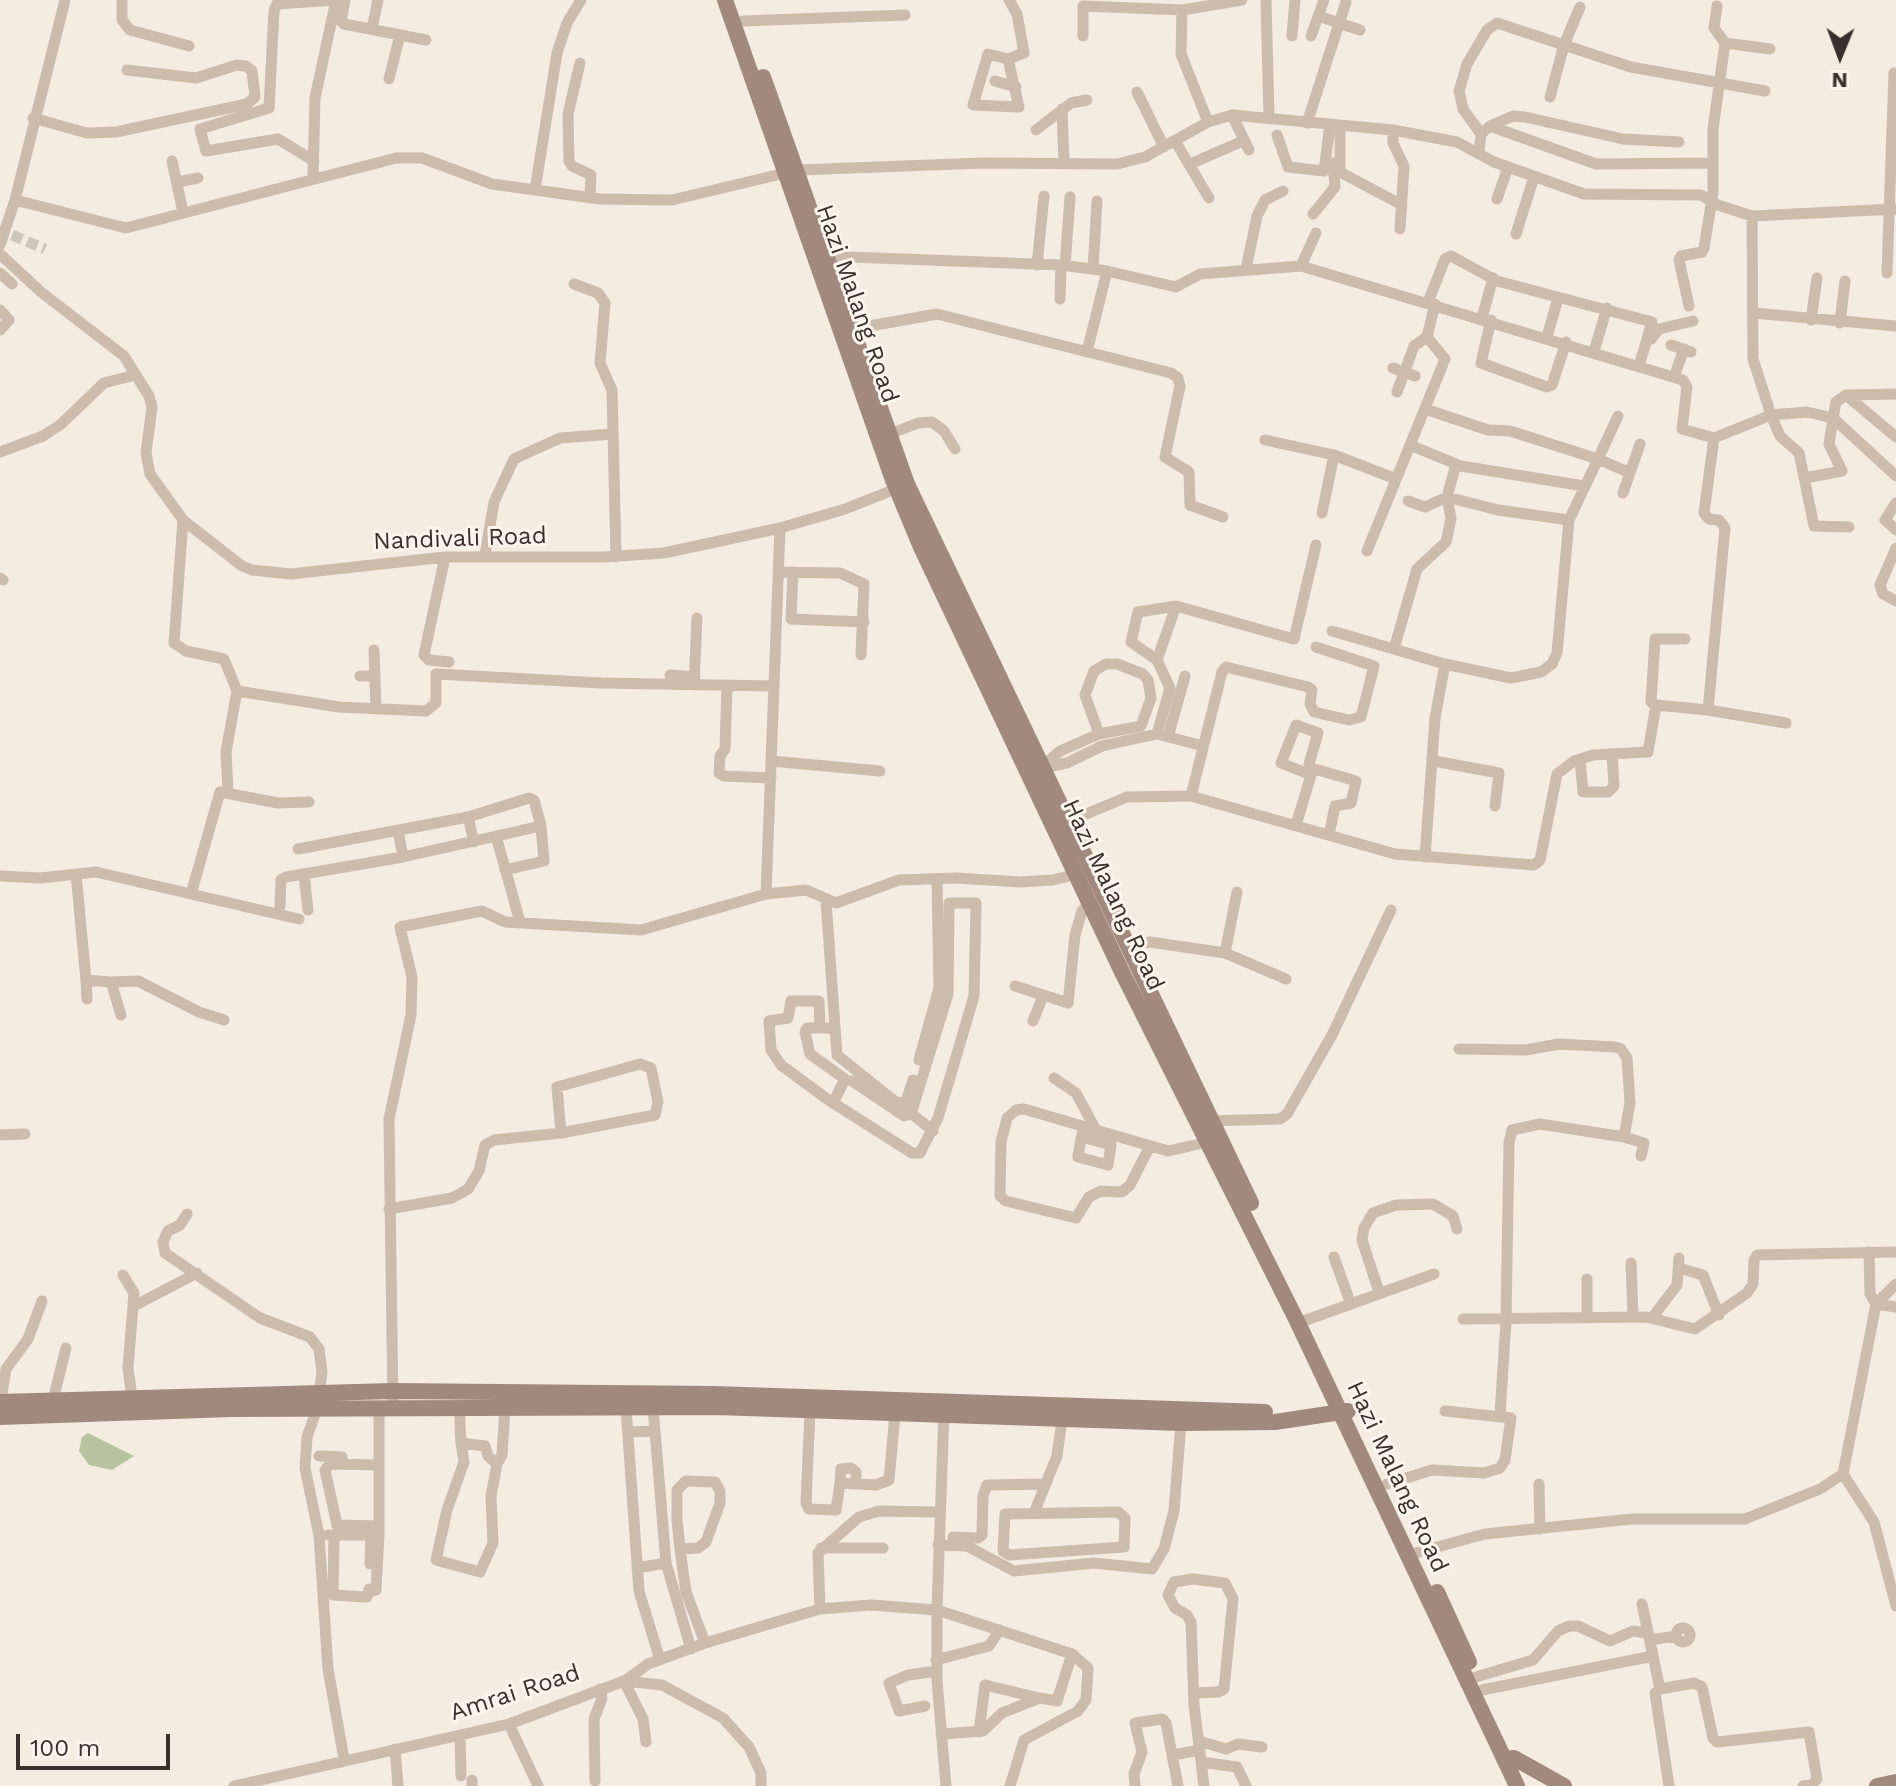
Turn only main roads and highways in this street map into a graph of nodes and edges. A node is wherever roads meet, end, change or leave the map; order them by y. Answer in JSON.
{"nodes":[{"id":1,"x":725,"y":0,"type":"edge"},
{"id":2,"x":736,"y":0,"type":"edge"},
{"id":3,"x":793,"y":171,"type":"junction"},
{"id":4,"x":821,"y":257,"type":"junction"},
{"id":5,"x":902,"y":487,"type":"junction"},
{"id":6,"x":1084,"y":873,"type":"junction"},
{"id":7,"x":1205,"y":1122,"type":"junction"},
{"id":8,"x":1302,"y":1322,"type":"junction"},
{"id":9,"x":251,"y":1401,"type":"junction"},
{"id":10,"x":0,"y":1403,"type":"edge"},
{"id":11,"x":388,"y":1403,"type":"junction"},
{"id":12,"x":1343,"y":1408,"type":"junction"},
{"id":13,"x":944,"y":1409,"type":"junction"},
{"id":14,"x":0,"y":1417,"type":"edge"},
{"id":15,"x":1413,"y":1553,"type":"junction"},
{"id":16,"x":1516,"y":1773,"type":"edge"},
{"id":17,"x":1896,"y":1782,"type":"edge"},
{"id":18,"x":1564,"y":1786,"type":"edge"},
{"id":19,"x":1877,"y":1786,"type":"edge"}],
"edges":[{"from":1,"to":3,"type":"main road","name":"Hazi Malang Road"},
{"from":2,"to":3,"type":"main road","name":"Hazi Malang Road"},
{"from":3,"to":4,"type":"main road","name":"Hazi Malang Road"},
{"from":4,"to":5,"type":"main road","name":"Hazi Malang Road"},
{"from":4,"to":5,"type":"main road","name":"Hazi Malang Road"},
{"from":5,"to":6,"type":"main road","name":"Hazi Malang Road"},
{"from":6,"to":7,"type":"main road","name":"Hazi Malang Road"},
{"from":6,"to":7,"type":"main road","name":"Hazi Malang Road"},
{"from":7,"to":8,"type":"main road","name":"Hazi Malang Road"},
{"from":7,"to":8,"type":"main road","name":"Hazi Malang Road"},
{"from":8,"to":12,"type":"main road","name":"Hazi Malang Road"},
{"from":9,"to":10,"type":"main road"},
{"from":9,"to":11,"type":"main road"},
{"from":9,"to":14,"type":"main road"},
{"from":11,"to":13,"type":"main road"},
{"from":11,"to":13,"type":"main road"},
{"from":12,"to":13,"type":"main road"},
{"from":12,"to":13,"type":"main road"},
{"from":12,"to":15,"type":"main road","name":"Hazi Malang Road"},
{"from":12,"to":15,"type":"main road","name":"Hazi Malang Road"},
{"from":15,"to":16,"type":"main road","name":"Hazi Malang Road"},
{"from":16,"to":18,"type":"main road"},
{"from":17,"to":19,"type":"main road"}]}
